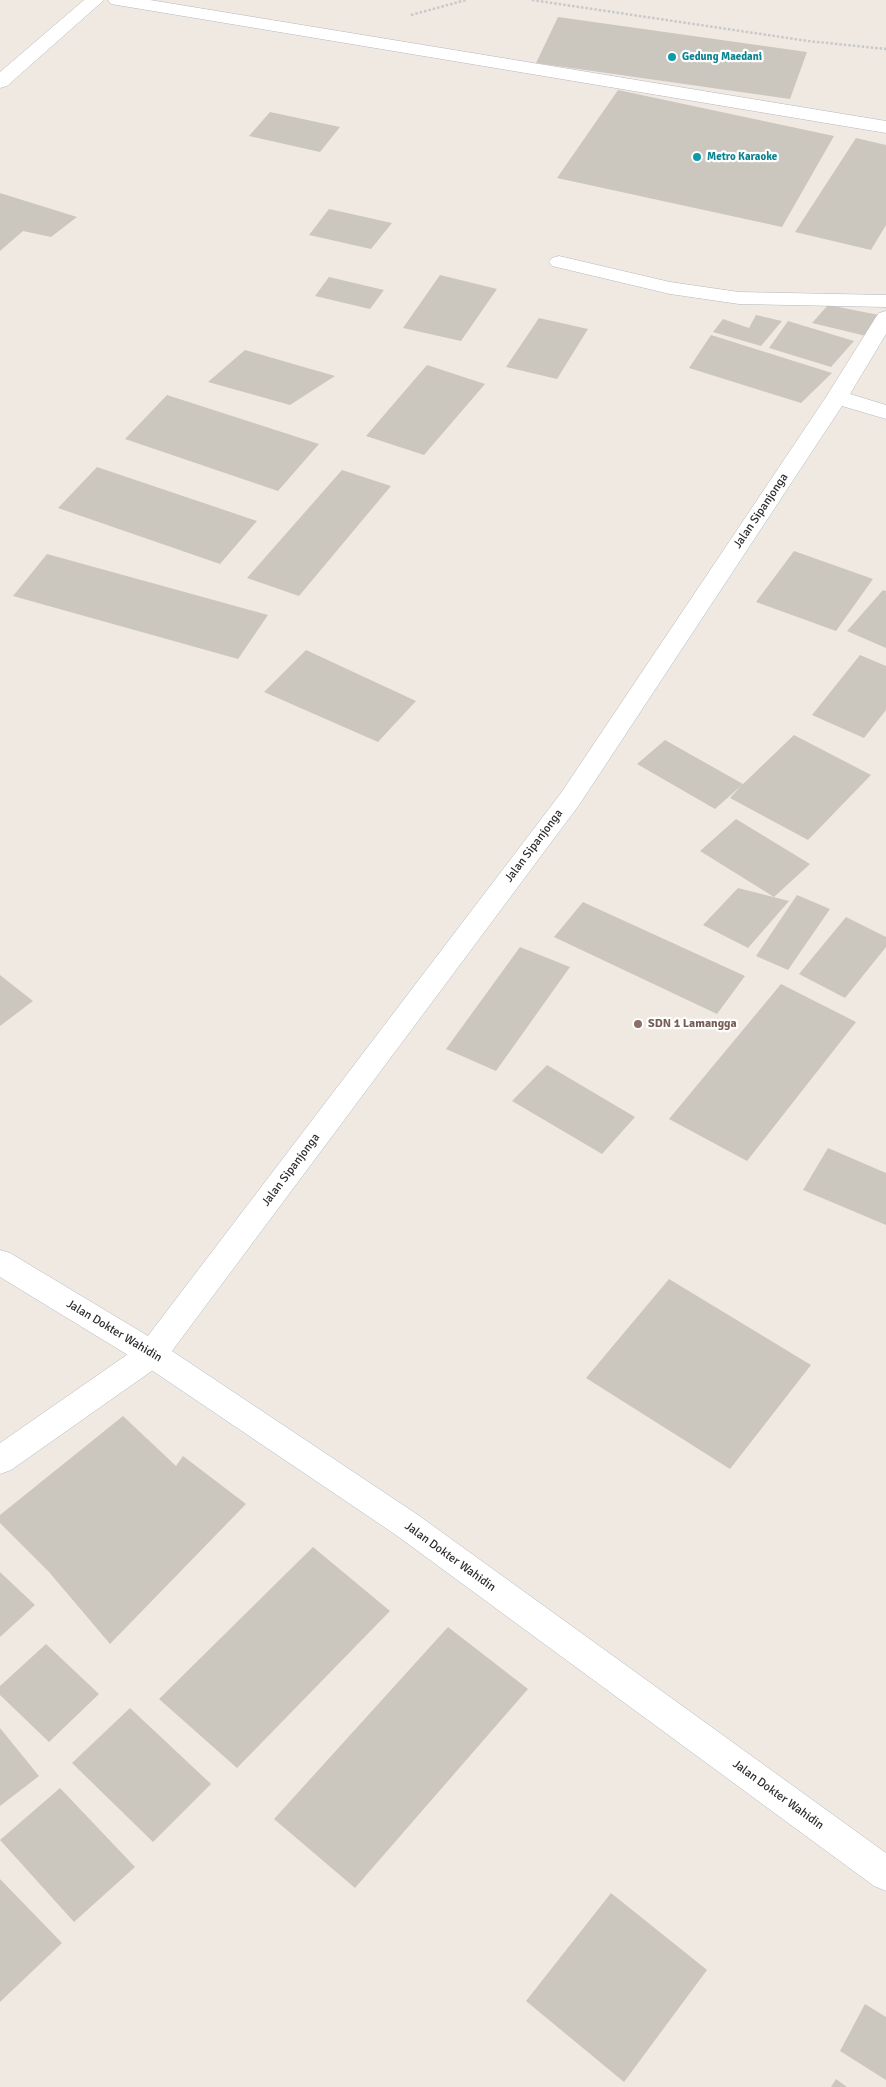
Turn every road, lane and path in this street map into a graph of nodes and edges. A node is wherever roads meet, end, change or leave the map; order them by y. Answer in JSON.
{"nodes":[{"id":1,"x":95,"y":0,"type":"edge"},
{"id":2,"x":117,"y":0,"type":"edge"},
{"id":3,"x":532,"y":0,"type":"edge"},
{"id":4,"x":886,"y":49,"type":"edge"},
{"id":5,"x":0,"y":82,"type":"edge"},
{"id":6,"x":886,"y":127,"type":"edge"},
{"id":7,"x":558,"y":262,"type":"dead end"},
{"id":8,"x":886,"y":301,"type":"edge"},
{"id":9,"x":886,"y":317,"type":"edge"},
{"id":10,"x":836,"y":397,"type":"junction"},
{"id":11,"x":886,"y":412,"type":"edge"},
{"id":12,"x":0,"y":1262,"type":"edge"},
{"id":13,"x":152,"y":1354,"type":"junction"},
{"id":14,"x":0,"y":1460,"type":"edge"},
{"id":15,"x":886,"y":1874,"type":"edge"}],
"edges":[{"from":1,"to":5,"type":"street"},
{"from":2,"to":6,"type":"street"},
{"from":3,"to":4,"type":"path"},
{"from":7,"to":8,"type":"street"},
{"from":9,"to":10,"type":"street","name":"Jalan Sipanjonga"},
{"from":10,"to":11,"type":"street"},
{"from":10,"to":13,"type":"street","name":"Jalan Sipanjonga"},
{"from":12,"to":13,"type":"street","name":"Jalan Dokter Wahidin"},
{"from":13,"to":14,"type":"street","name":"Jalan Sipanjonga"},
{"from":13,"to":15,"type":"street","name":"Jalan Dokter Wahidin"}]}
